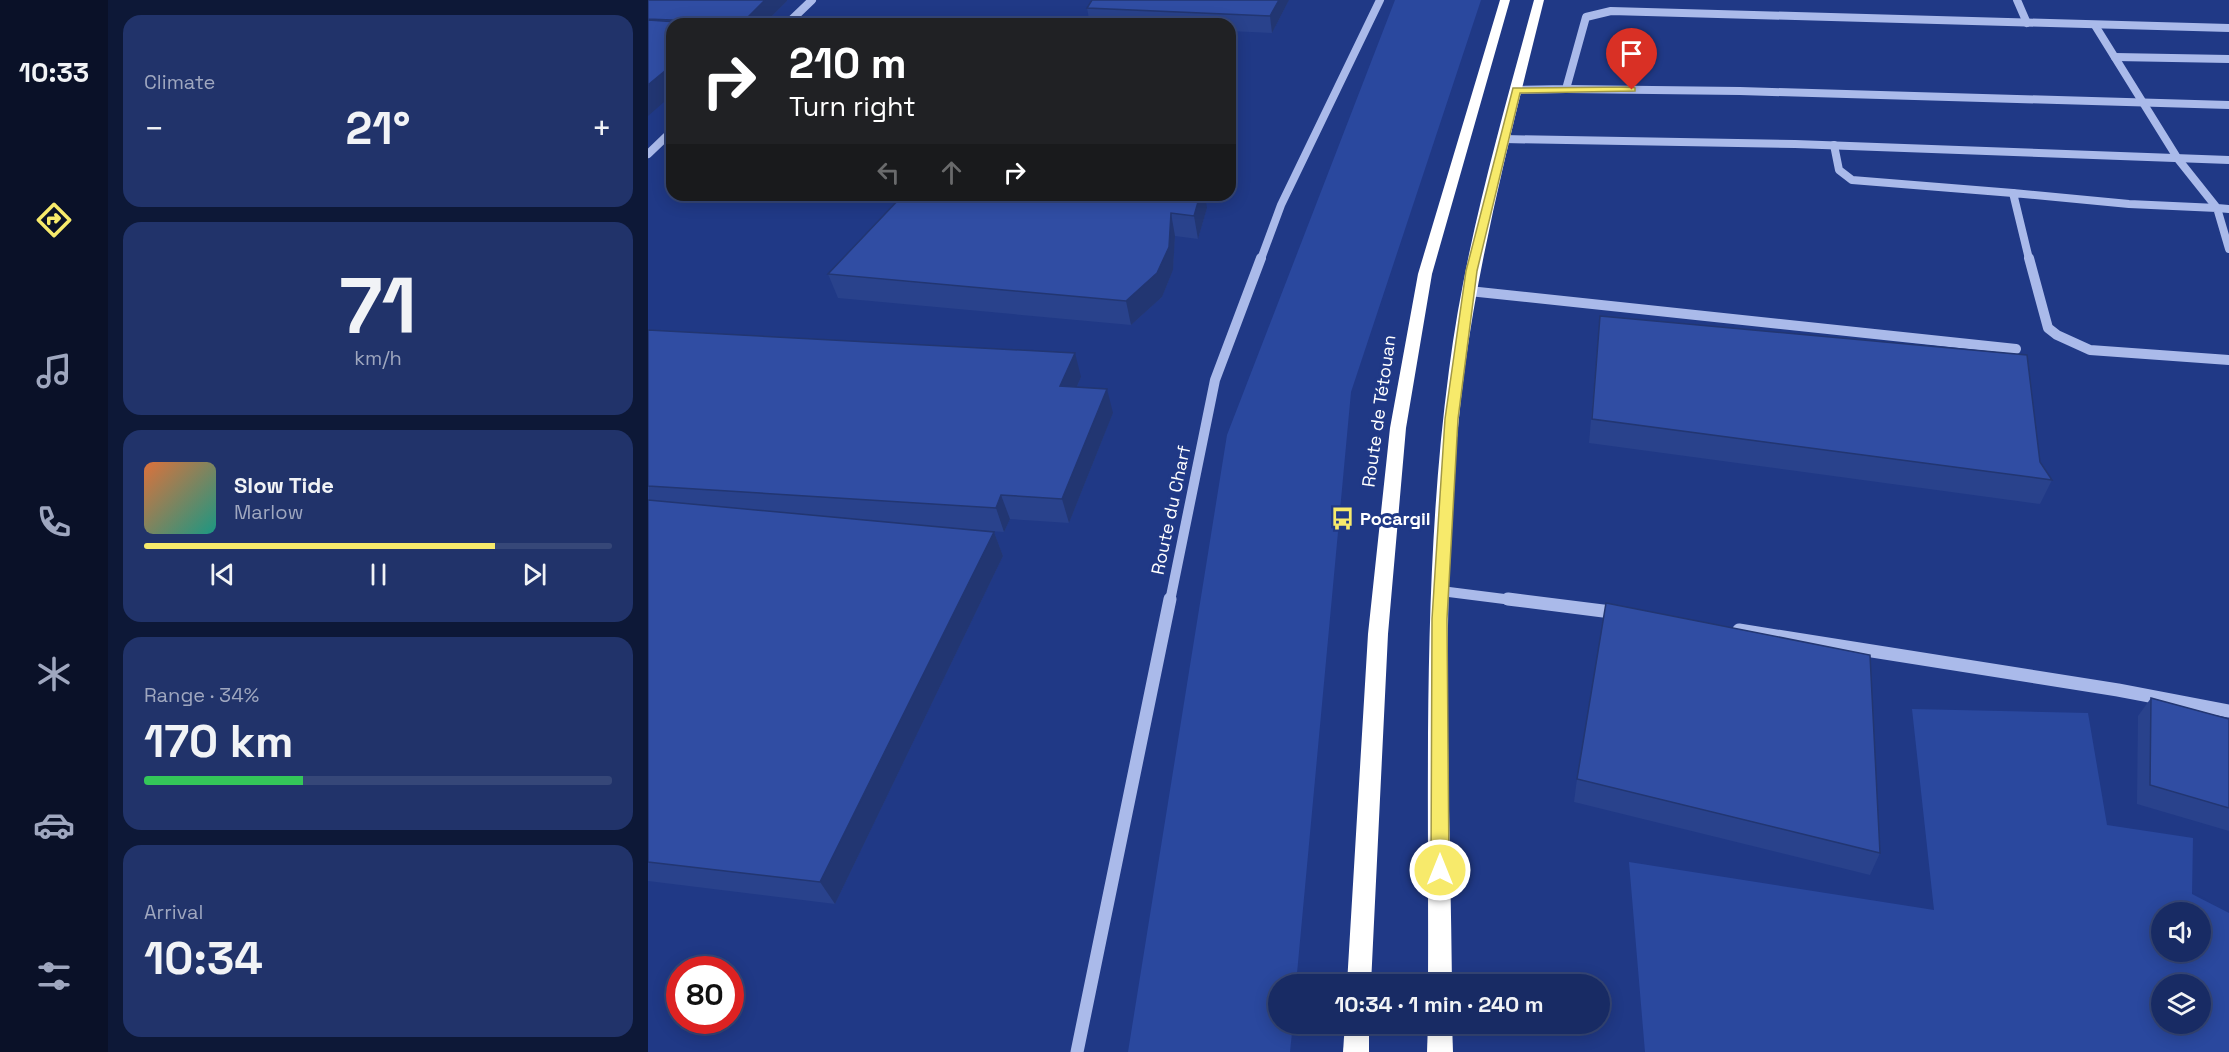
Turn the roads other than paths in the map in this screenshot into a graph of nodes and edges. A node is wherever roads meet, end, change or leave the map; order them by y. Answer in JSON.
{"nodes":[{"id":1,"x":812,"y":0,"type":"edge"},
{"id":2,"x":1380,"y":0,"type":"edge"},
{"id":3,"x":1505,"y":0,"type":"edge"},
{"id":4,"x":1539,"y":0,"type":"edge"},
{"id":5,"x":2017,"y":0,"type":"edge"},
{"id":6,"x":793,"y":18,"type":"edge"},
{"id":7,"x":2027,"y":22,"type":"junction"},
{"id":8,"x":2096,"y":27,"type":"junction"},
{"id":9,"x":2229,"y":28,"type":"edge"},
{"id":10,"x":2115,"y":57,"type":"junction"},
{"id":11,"x":2229,"y":59,"type":"edge"},
{"id":12,"x":1566,"y":89,"type":"junction"},
{"id":13,"x":1516,"y":90,"type":"junction"},
{"id":14,"x":2143,"y":103,"type":"junction"},
{"id":15,"x":2229,"y":105,"type":"edge"},
{"id":16,"x":666,"y":137,"type":"edge"},
{"id":17,"x":1504,"y":139,"type":"junction"},
{"id":18,"x":1834,"y":145,"type":"junction"},
{"id":19,"x":648,"y":154,"type":"edge"},
{"id":20,"x":2178,"y":159,"type":"junction"},
{"id":21,"x":2229,"y":160,"type":"edge"},
{"id":22,"x":2013,"y":193,"type":"junction"},
{"id":23,"x":2217,"y":208,"type":"junction"},
{"id":24,"x":2229,"y":209,"type":"edge"},
{"id":25,"x":2229,"y":249,"type":"edge"},
{"id":26,"x":1469,"y":291,"type":"junction"},
{"id":27,"x":2016,"y":349,"type":"dead end"},
{"id":28,"x":2229,"y":360,"type":"edge"},
{"id":29,"x":1441,"y":591,"type":"junction"},
{"id":30,"x":1637,"y":616,"type":"edge"},
{"id":31,"x":1732,"y":629,"type":"edge"},
{"id":32,"x":2229,"y":711,"type":"edge"},
{"id":33,"x":1360,"y":974,"type":"edge"},
{"id":34,"x":1440,"y":974,"type":"edge"},
{"id":35,"x":1357,"y":1034,"type":"edge"},
{"id":36,"x":1440,"y":1034,"type":"edge"},
{"id":37,"x":1077,"y":1052,"type":"edge"},
{"id":38,"x":1356,"y":1052,"type":"edge"},
{"id":39,"x":1440,"y":1052,"type":"edge"}],
"edges":[{"from":1,"to":6,"type":"street"},
{"from":2,"to":37,"type":"street","name":"Route du Charf"},
{"from":3,"to":33,"type":"highway","name":"Route de Tétouan"},
{"from":4,"to":13,"type":"highway"},
{"from":5,"to":7,"type":"street"},
{"from":7,"to":8,"type":"street"},
{"from":7,"to":12,"type":"street"},
{"from":8,"to":9,"type":"street"},
{"from":8,"to":10,"type":"street"},
{"from":10,"to":11,"type":"street"},
{"from":10,"to":14,"type":"street"},
{"from":12,"to":13,"type":"street"},
{"from":12,"to":14,"type":"street"},
{"from":13,"to":17,"type":"highway"},
{"from":14,"to":15,"type":"street"},
{"from":14,"to":20,"type":"street"},
{"from":16,"to":19,"type":"street"},
{"from":17,"to":18,"type":"street"},
{"from":17,"to":26,"type":"highway"},
{"from":18,"to":20,"type":"street"},
{"from":18,"to":22,"type":"street"},
{"from":20,"to":21,"type":"street"},
{"from":20,"to":23,"type":"street"},
{"from":22,"to":23,"type":"street"},
{"from":22,"to":28,"type":"street"},
{"from":23,"to":24,"type":"street"},
{"from":23,"to":25,"type":"street"},
{"from":26,"to":27,"type":"street"},
{"from":26,"to":29,"type":"highway"},
{"from":29,"to":30,"type":"street"},
{"from":29,"to":34,"type":"highway"},
{"from":31,"to":32,"type":"street"},
{"from":35,"to":38,"type":"highway"},
{"from":36,"to":39,"type":"highway"}]}
